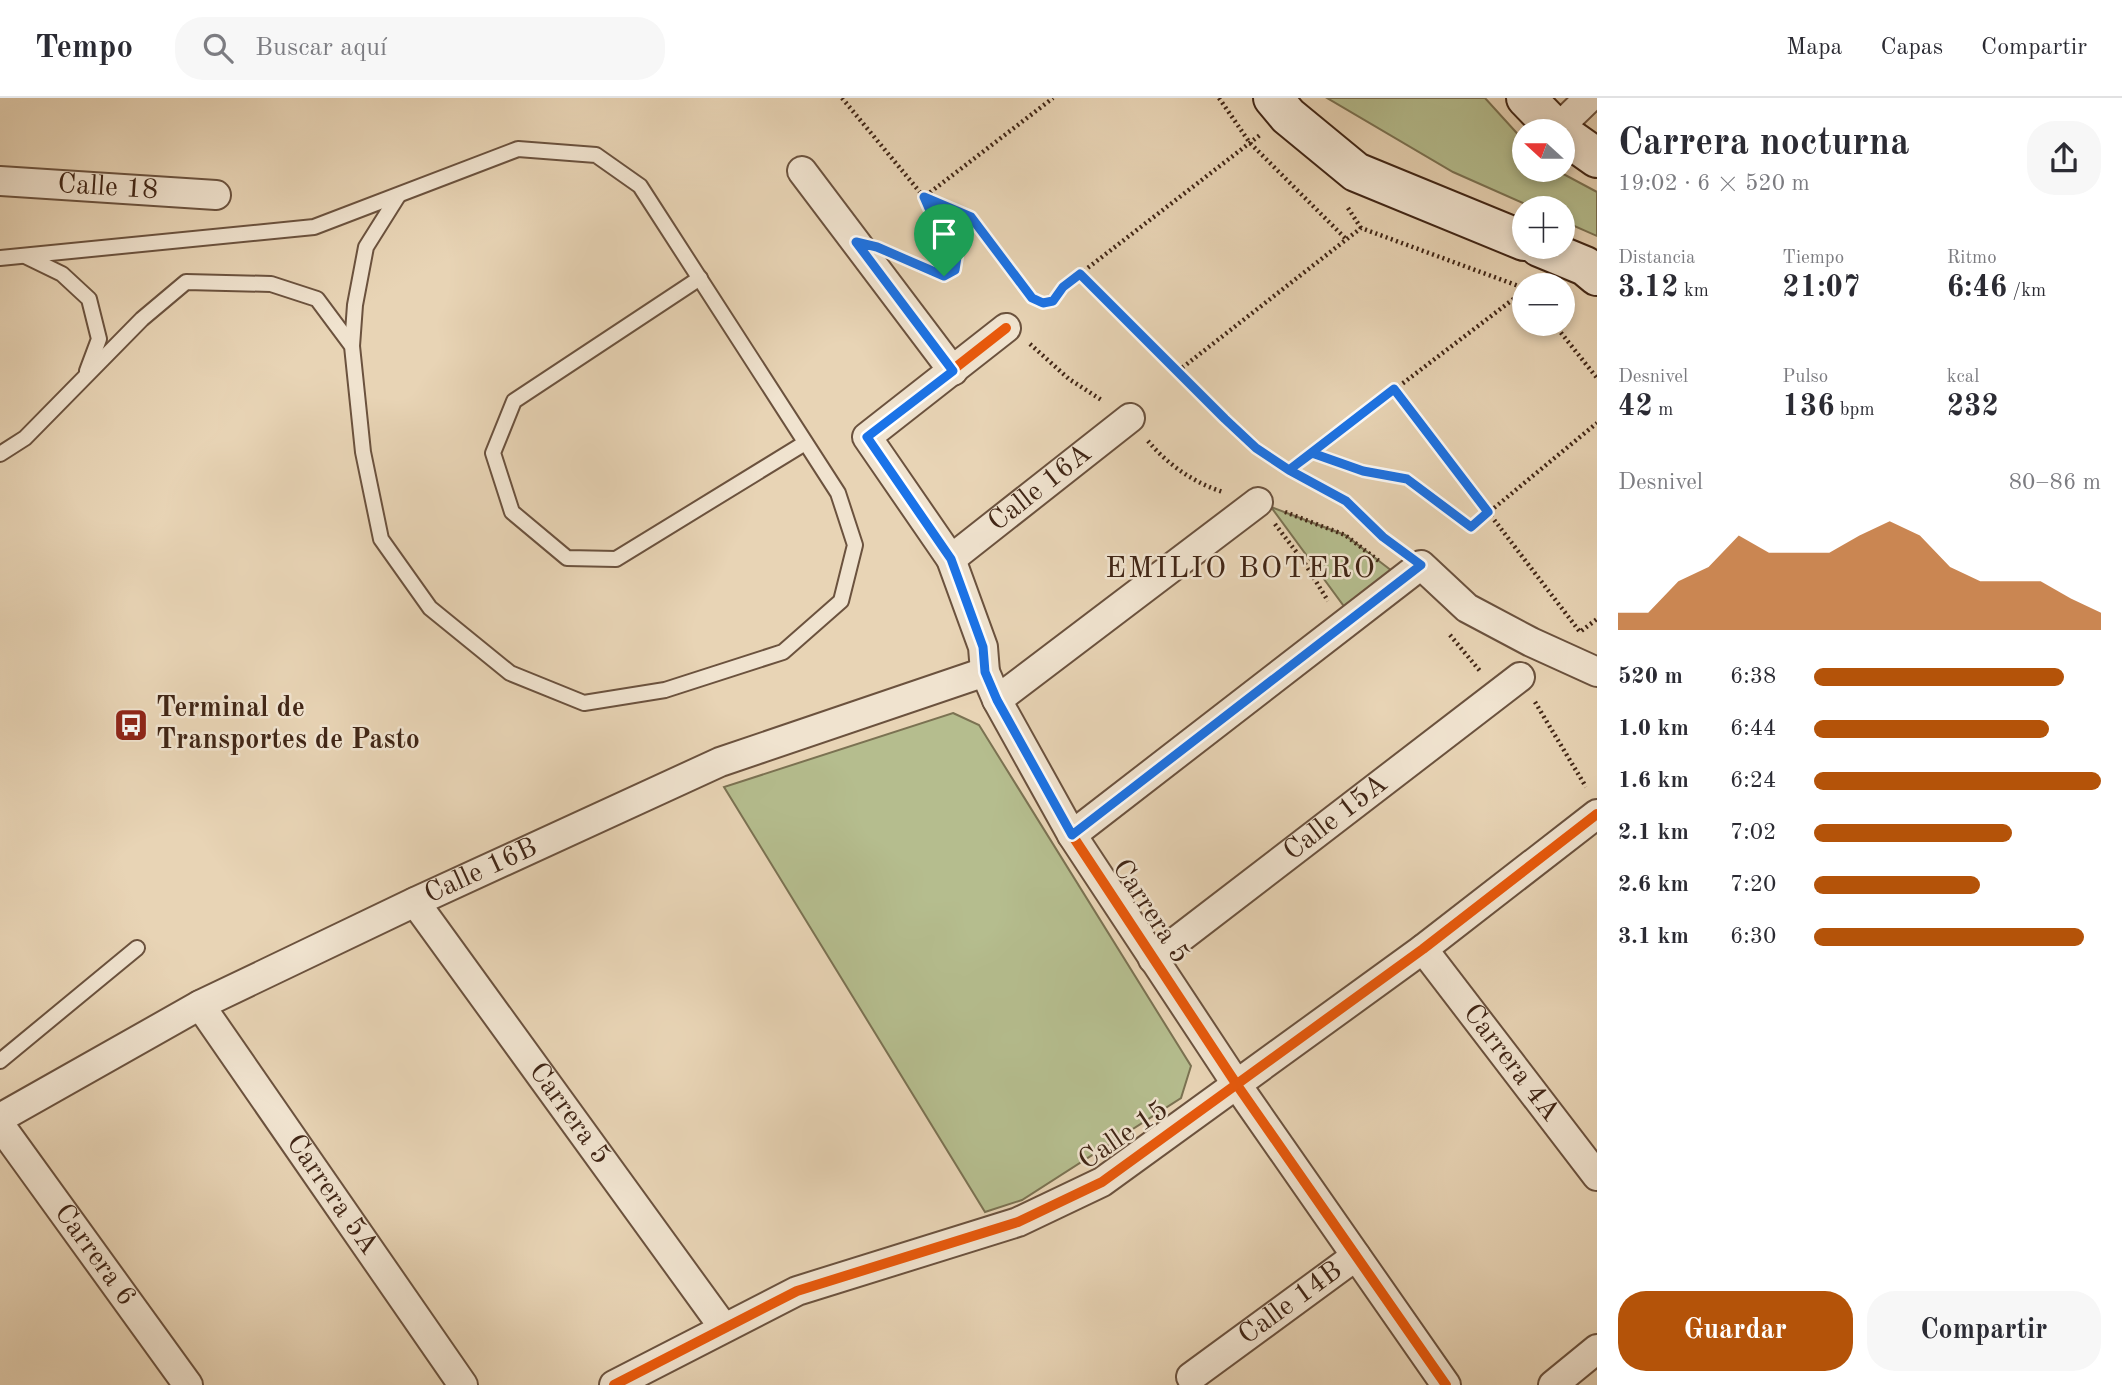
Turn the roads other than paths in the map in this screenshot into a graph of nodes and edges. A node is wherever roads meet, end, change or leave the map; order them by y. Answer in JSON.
{"nodes":[{"id":1,"x":1273,"y":98,"type":"edge"},
{"id":2,"x":1526,"y":98,"type":"edge"},
{"id":3,"x":1589,"y":98,"type":"edge"},
{"id":4,"x":1546,"y":119,"type":"edge"},
{"id":5,"x":1570,"y":119,"type":"edge"},
{"id":6,"x":1575,"y":143,"type":"edge"},
{"id":7,"x":1597,"y":158,"type":"edge"},
{"id":8,"x":802,"y":171,"type":"dead end"},
{"id":9,"x":0,"y":181,"type":"edge"},
{"id":10,"x":216,"y":195,"type":"dead end"},
{"id":11,"x":398,"y":196,"type":"junction"},
{"id":12,"x":1512,"y":236,"type":"edge"},
{"id":13,"x":25,"y":256,"type":"junction"},
{"id":14,"x":0,"y":258,"type":"edge"},
{"id":15,"x":1568,"y":259,"type":"edge"},
{"id":16,"x":1597,"y":276,"type":"edge"},
{"id":17,"x":700,"y":278,"type":"junction"},
{"id":18,"x":1006,"y":328,"type":"dead end"},
{"id":19,"x":352,"y":346,"type":"junction"},
{"id":20,"x":953,"y":371,"type":"junction"},
{"id":21,"x":86,"y":376,"type":"junction"},
{"id":22,"x":1130,"y":418,"type":"road end"},
{"id":23,"x":805,"y":443,"type":"junction"},
{"id":24,"x":0,"y":454,"type":"edge"},
{"id":25,"x":1258,"y":502,"type":"road end"},
{"id":26,"x":951,"y":559,"type":"junction"},
{"id":27,"x":985,"y":672,"type":"junction"},
{"id":28,"x":1597,"y":672,"type":"edge"},
{"id":29,"x":1520,"y":677,"type":"road end"},
{"id":30,"x":997,"y":700,"type":"junction"},
{"id":31,"x":1594,"y":804,"type":"edge"},
{"id":32,"x":1072,"y":835,"type":"junction"},
{"id":33,"x":415,"y":902,"type":"junction"},
{"id":34,"x":137,"y":948,"type":"dead end"},
{"id":35,"x":1423,"y":949,"type":"junction"},
{"id":36,"x":1153,"y":959,"type":"junction"},
{"id":37,"x":200,"y":1005,"type":"junction"},
{"id":38,"x":0,"y":1061,"type":"edge"},
{"id":39,"x":1237,"y":1085,"type":"junction"},
{"id":40,"x":0,"y":1118,"type":"edge"},
{"id":41,"x":0,"y":1125,"type":"edge"},
{"id":42,"x":1597,"y":1176,"type":"edge"},
{"id":43,"x":1356,"y":1256,"type":"junction"},
{"id":44,"x":724,"y":1328,"type":"junction"},
{"id":45,"x":1597,"y":1349,"type":"edge"},
{"id":46,"x":1191,"y":1377,"type":"dead end"},
{"id":47,"x":188,"y":1385,"type":"edge"},
{"id":48,"x":464,"y":1385,"type":"edge"},
{"id":49,"x":614,"y":1385,"type":"edge"},
{"id":50,"x":1446,"y":1385,"type":"edge"},
{"id":51,"x":1552,"y":1385,"type":"edge"}],
"edges":[{"from":1,"to":12,"type":"street"},
{"from":2,"to":4,"type":"street"},
{"from":3,"to":5,"type":"street"},
{"from":6,"to":7,"type":"street"},
{"from":8,"to":20,"type":"street"},
{"from":9,"to":10,"type":"street","name":"Calle 18"},
{"from":11,"to":13,"type":"lane"},
{"from":11,"to":17,"type":"lane"},
{"from":11,"to":19,"type":"lane"},
{"from":13,"to":14,"type":"lane"},
{"from":13,"to":21,"type":"lane"},
{"from":15,"to":16,"type":"street"},
{"from":17,"to":23,"type":"lane"},
{"from":17,"to":23,"type":"lane"},
{"from":18,"to":20,"type":"street"},
{"from":19,"to":21,"type":"lane"},
{"from":19,"to":23,"type":"lane"},
{"from":20,"to":26,"type":"street","name":"Carrera 5"},
{"from":21,"to":24,"type":"lane"},
{"from":22,"to":26,"type":"street","name":"Calle 16A"},
{"from":25,"to":30,"type":"street"},
{"from":26,"to":27,"type":"street","name":"Carrera 5"},
{"from":27,"to":30,"type":"street","name":"Carrera 5"},
{"from":27,"to":33,"type":"street","name":"Calle 16B"},
{"from":28,"to":32,"type":"street"},
{"from":29,"to":36,"type":"street","name":"Calle 15A"},
{"from":30,"to":32,"type":"street","name":"Carrera 5"},
{"from":31,"to":35,"type":"street","name":"Calle 15"},
{"from":32,"to":36,"type":"street","name":"Carrera 5"},
{"from":33,"to":37,"type":"street","name":"Calle 16B"},
{"from":33,"to":44,"type":"street","name":"Carrera 5"},
{"from":34,"to":38,"type":"lane"},
{"from":35,"to":39,"type":"street","name":"Calle 15"},
{"from":35,"to":42,"type":"street","name":"Carrera 4A"},
{"from":36,"to":39,"type":"street","name":"Carrera 5"},
{"from":37,"to":40,"type":"street","name":"Calle 16B"},
{"from":37,"to":48,"type":"street","name":"Carrera 5A"},
{"from":39,"to":43,"type":"street","name":"Carrera 5"},
{"from":39,"to":44,"type":"street","name":"Calle 15"},
{"from":41,"to":47,"type":"street","name":"Carrera 6"},
{"from":43,"to":46,"type":"street","name":"Calle 14B"},
{"from":43,"to":50,"type":"street","name":"Carrera 5"},
{"from":44,"to":49,"type":"street","name":"Calle 15"},
{"from":45,"to":51,"type":"street"}]}
